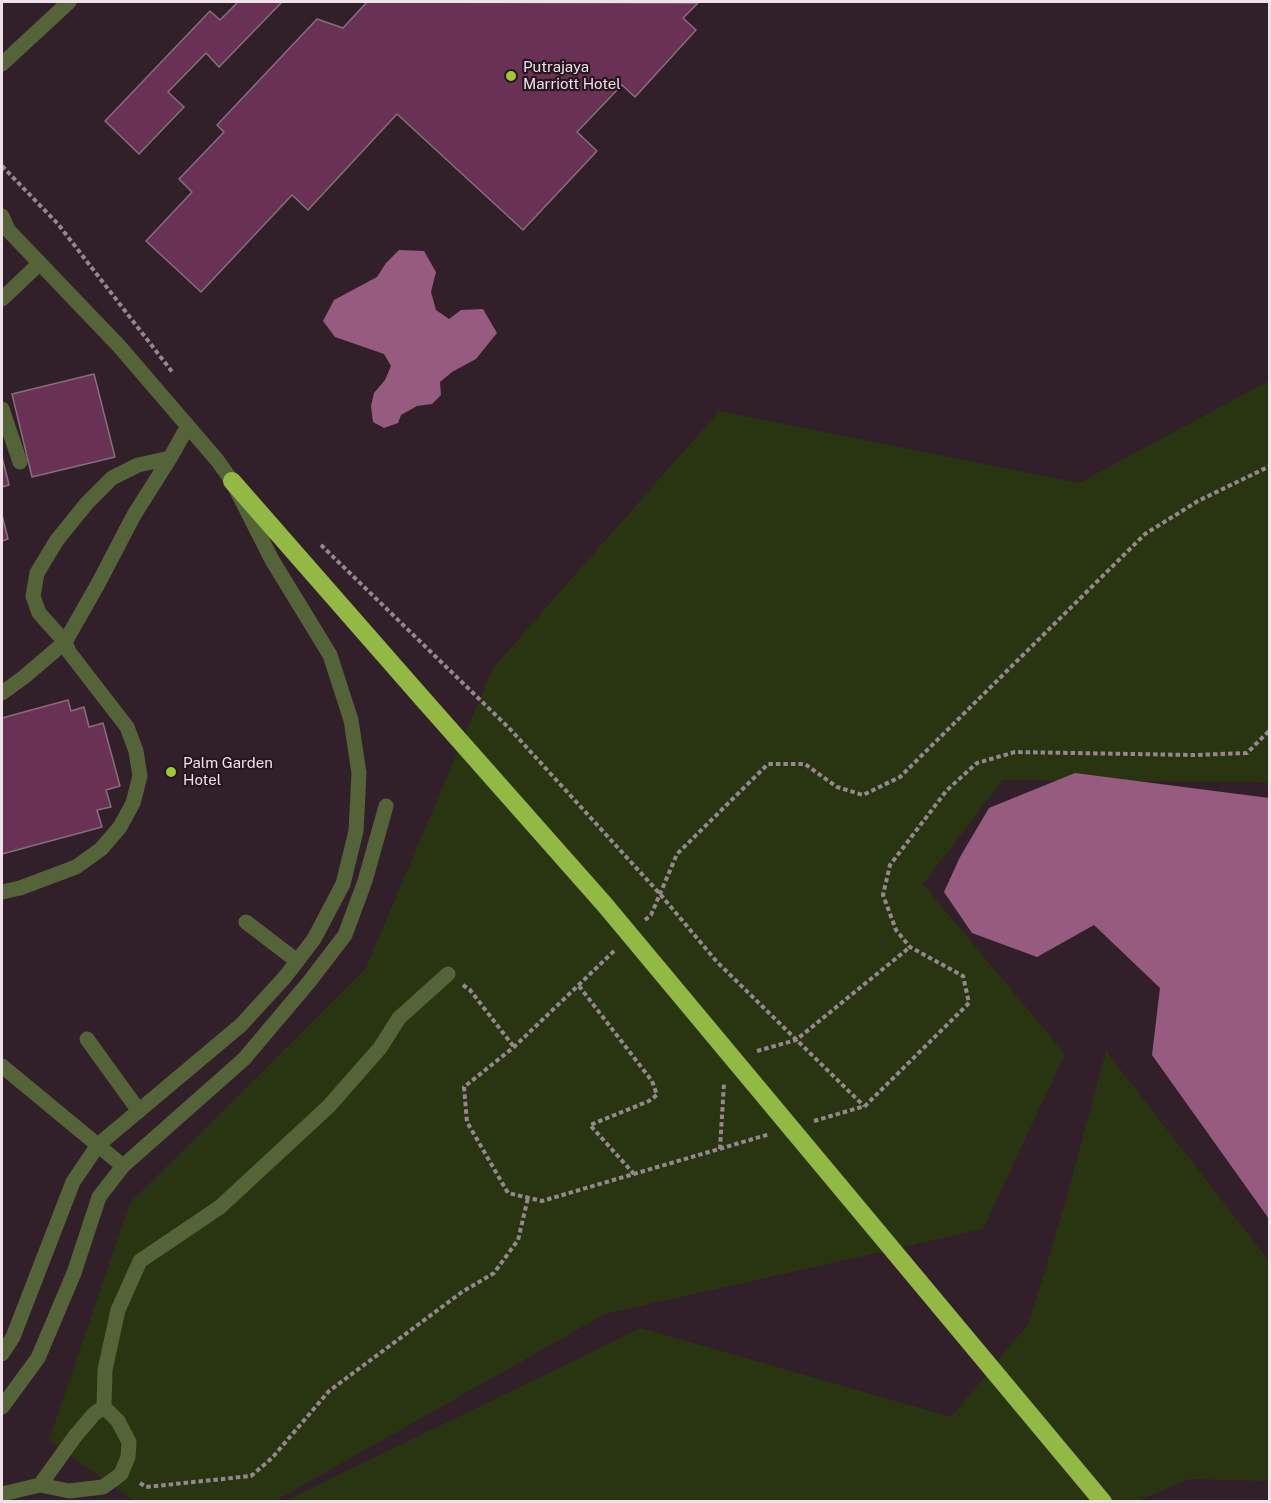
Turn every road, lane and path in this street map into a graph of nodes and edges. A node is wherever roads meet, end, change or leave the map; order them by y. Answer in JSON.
{"nodes":[{"id":1,"x":69,"y":2,"type":"edge"},
{"id":2,"x":2,"y":64,"type":"edge"},
{"id":3,"x":2,"y":166,"type":"edge"},
{"id":4,"x":4,"y":225,"type":"edge"},
{"id":5,"x":40,"y":263,"type":"junction"},
{"id":6,"x":2,"y":299,"type":"edge"},
{"id":7,"x":180,"y":382,"type":"dead end"},
{"id":8,"x":2,"y":409,"type":"edge"},
{"id":9,"x":188,"y":426,"type":"junction"},
{"id":10,"x":170,"y":458,"type":"junction"},
{"id":11,"x":20,"y":462,"type":"dead end"},
{"id":12,"x":1269,"y":466,"type":"edge"},
{"id":13,"x":232,"y":481,"type":"junction"},
{"id":14,"x":317,"y":541,"type":"dead end"},
{"id":15,"x":65,"y":642,"type":"junction"},
{"id":16,"x":2,"y":693,"type":"edge"},
{"id":17,"x":1269,"y":730,"type":"edge"},
{"id":18,"x":386,"y":806,"type":"dead end"},
{"id":19,"x":2,"y":892,"type":"edge"},
{"id":20,"x":660,"y":894,"type":"junction"},
{"id":21,"x":246,"y":922,"type":"dead end"},
{"id":22,"x":643,"y":923,"type":"dead end"},
{"id":23,"x":619,"y":946,"type":"dead end"},
{"id":24,"x":910,"y":946,"type":"junction"},
{"id":25,"x":297,"y":961,"type":"junction"},
{"id":26,"x":448,"y":974,"type":"joint"},
{"id":27,"x":579,"y":986,"type":"junction"},
{"id":28,"x":87,"y":1039,"type":"dead end"},
{"id":29,"x":796,"y":1040,"type":"junction"},
{"id":30,"x":514,"y":1047,"type":"junction"},
{"id":31,"x":748,"y":1054,"type":"dead end"},
{"id":32,"x":2,"y":1065,"type":"edge"},
{"id":33,"x":725,"y":1077,"type":"dead end"},
{"id":34,"x":865,"y":1106,"type":"junction"},
{"id":35,"x":138,"y":1112,"type":"junction"},
{"id":36,"x":809,"y":1123,"type":"dead end"},
{"id":37,"x":776,"y":1132,"type":"dead end"},
{"id":38,"x":98,"y":1145,"type":"junction"},
{"id":39,"x":720,"y":1149,"type":"junction"},
{"id":40,"x":123,"y":1166,"type":"junction"},
{"id":41,"x":634,"y":1174,"type":"junction"},
{"id":42,"x":528,"y":1198,"type":"junction"},
{"id":43,"x":2,"y":1354,"type":"edge"},
{"id":44,"x":2,"y":1407,"type":"edge"},
{"id":45,"x":104,"y":1407,"type":"junction"},
{"id":46,"x":121,"y":1474,"type":"junction"},
{"id":47,"x":40,"y":1485,"type":"junction"},
{"id":48,"x":2,"y":1494,"type":"edge"},
{"id":49,"x":1103,"y":1502,"type":"edge"}],
"edges":[{"from":1,"to":2,"type":"street"},
{"from":3,"to":7,"type":"path"},
{"from":4,"to":5,"type":"street"},
{"from":5,"to":6,"type":"street"},
{"from":5,"to":9,"type":"street"},
{"from":8,"to":11,"type":"street"},
{"from":9,"to":10,"type":"street"},
{"from":9,"to":13,"type":"street"},
{"from":10,"to":15,"type":"street"},
{"from":10,"to":15,"type":"street"},
{"from":12,"to":20,"type":"path"},
{"from":13,"to":25,"type":"street"},
{"from":13,"to":49,"type":"highway","bridge":true},
{"from":14,"to":20,"type":"path"},
{"from":15,"to":16,"type":"street"},
{"from":15,"to":19,"type":"street"},
{"from":17,"to":24,"type":"path"},
{"from":18,"to":40,"type":"street"},
{"from":20,"to":22,"type":"path"},
{"from":20,"to":29,"type":"path"},
{"from":21,"to":25,"type":"street"},
{"from":23,"to":27,"type":"path"},
{"from":24,"to":29,"type":"path"},
{"from":24,"to":34,"type":"path"},
{"from":25,"to":35,"type":"street"},
{"from":26,"to":30,"type":"path"},
{"from":26,"to":45,"type":"street"},
{"from":27,"to":30,"type":"path"},
{"from":27,"to":41,"type":"path"},
{"from":28,"to":35,"type":"street"},
{"from":29,"to":31,"type":"path"},
{"from":29,"to":34,"type":"path"},
{"from":30,"to":42,"type":"path"},
{"from":32,"to":38,"type":"street"},
{"from":33,"to":39,"type":"path"},
{"from":34,"to":36,"type":"path"},
{"from":35,"to":38,"type":"street"},
{"from":37,"to":39,"type":"path"},
{"from":38,"to":40,"type":"street"},
{"from":38,"to":43,"type":"street"},
{"from":39,"to":41,"type":"path"},
{"from":40,"to":44,"type":"street"},
{"from":41,"to":42,"type":"path"},
{"from":42,"to":46,"type":"path"},
{"from":45,"to":46,"type":"street"},
{"from":45,"to":47,"type":"street"},
{"from":46,"to":47,"type":"street"},
{"from":47,"to":48,"type":"street"}]}
